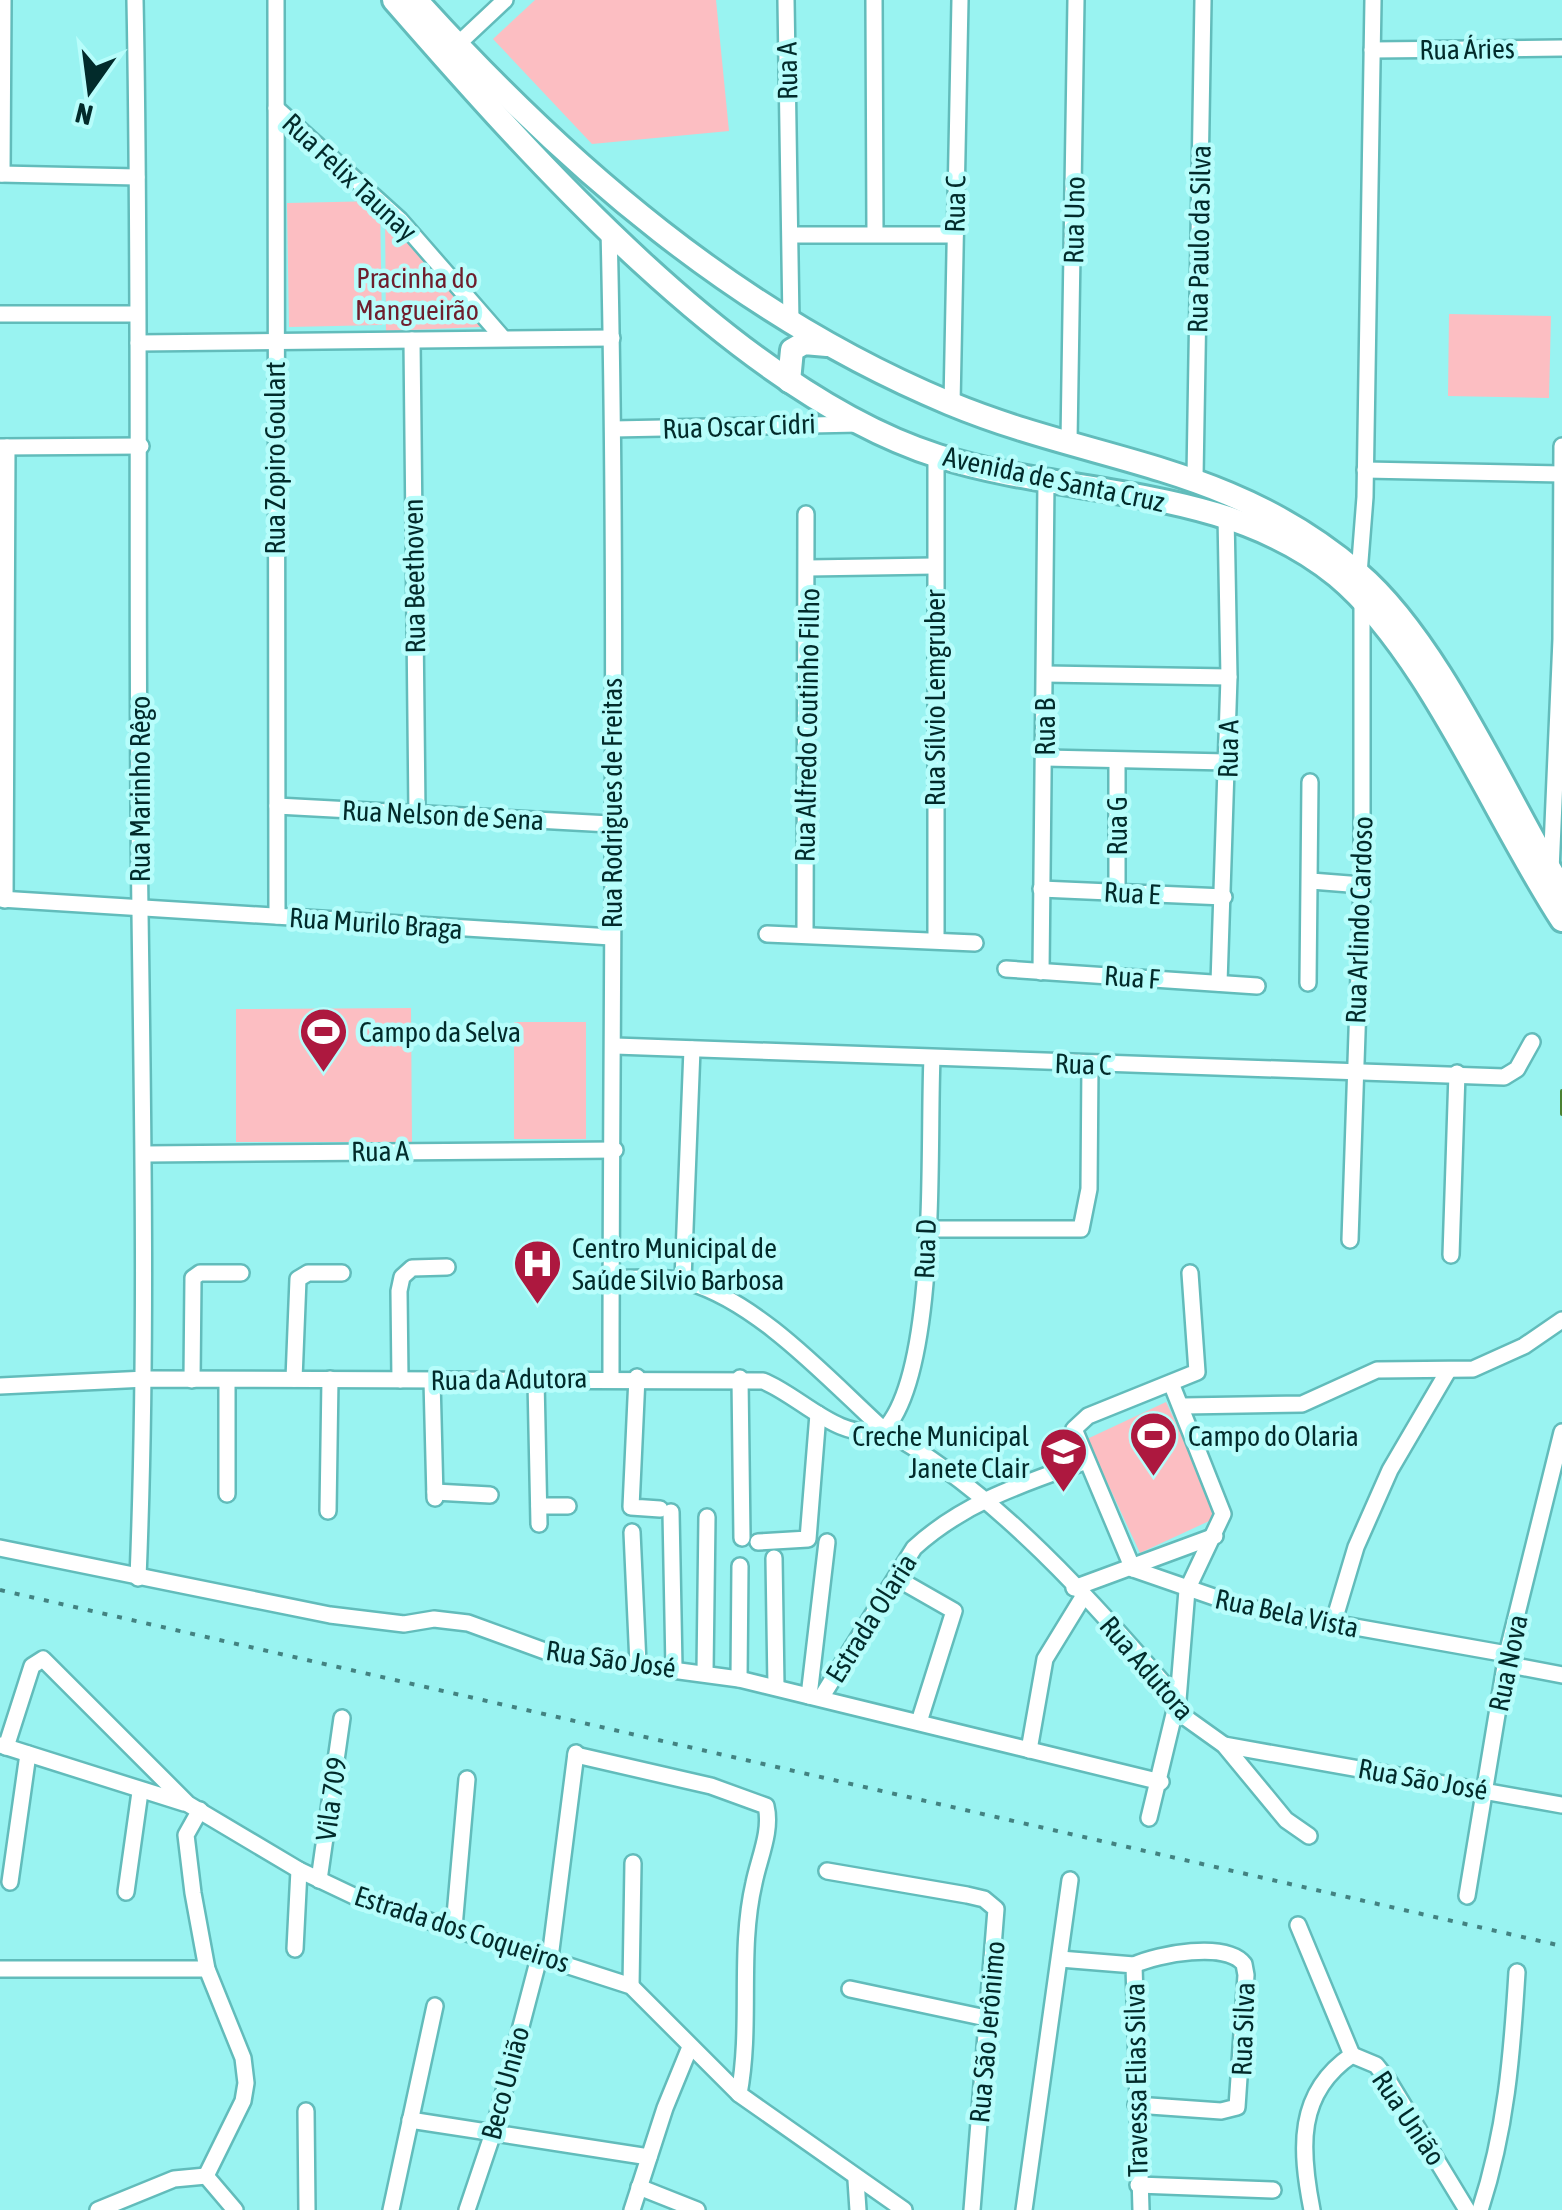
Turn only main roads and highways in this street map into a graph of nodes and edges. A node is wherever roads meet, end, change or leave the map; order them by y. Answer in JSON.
{"nodes":[{"id":1,"x":394,"y":0,"type":"edge"},
{"id":2,"x":416,"y":0,"type":"edge"},
{"id":3,"x":835,"y":347,"type":"junction"},
{"id":4,"x":789,"y":381,"type":"junction"},
{"id":5,"x":1069,"y":440,"type":"junction"},
{"id":6,"x":1046,"y":482,"type":"junction"},
{"id":7,"x":1556,"y":880,"type":"edge"},
{"id":8,"x":1562,"y":920,"type":"edge"}],
"edges":[{"from":1,"to":4,"type":"main road","name":"Avenida de Santa Cruz"},
{"from":2,"to":3,"type":"main road","name":"Avenida de Santa Cruz"},
{"from":3,"to":4,"type":"main road"},
{"from":3,"to":5,"type":"main road","name":"Avenida de Santa Cruz"},
{"from":4,"to":6,"type":"main road","name":"Avenida de Santa Cruz"},
{"from":5,"to":6,"type":"main road"},
{"from":5,"to":7,"type":"main road","name":"Avenida de Santa Cruz"},
{"from":6,"to":8,"type":"main road","name":"Avenida de Santa Cruz"}]}
